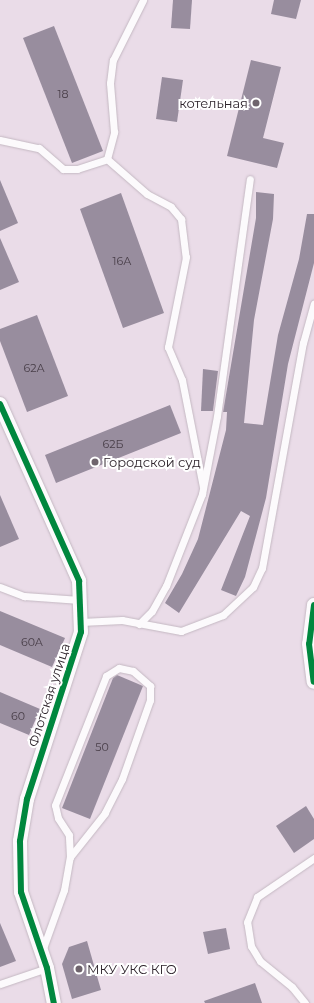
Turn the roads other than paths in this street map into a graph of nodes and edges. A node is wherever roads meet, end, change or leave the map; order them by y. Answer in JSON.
{"nodes":[{"id":1,"x":143,"y":0,"type":"edge"},
{"id":2,"x":0,"y":140,"type":"edge"},
{"id":3,"x":107,"y":159,"type":"junction"},
{"id":4,"x":250,"y":179,"type":"dead end"},
{"id":5,"x":314,"y":303,"type":"edge"},
{"id":6,"x":0,"y":404,"type":"edge"},
{"id":7,"x":203,"y":489,"type":"junction"},
{"id":8,"x":0,"y":587,"type":"edge"},
{"id":9,"x":80,"y":600,"type":"junction"},
{"id":10,"x":314,"y":604,"type":"edge"},
{"id":11,"x":81,"y":622,"type":"junction"},
{"id":12,"x":139,"y":624,"type":"junction"},
{"id":13,"x":314,"y":682,"type":"edge"},
{"id":14,"x":70,"y":857,"type":"junction"},
{"id":15,"x":314,"y":858,"type":"edge"},
{"id":16,"x":41,"y":953,"type":"junction"},
{"id":17,"x":46,"y":968,"type":"junction"},
{"id":18,"x":0,"y":984,"type":"edge"},
{"id":19,"x":54,"y":1003,"type":"edge"},
{"id":20,"x":305,"y":1003,"type":"edge"}],
"edges":[{"from":1,"to":3,"type":"lane"},
{"from":2,"to":3,"type":"lane"},
{"from":3,"to":7,"type":"lane"},
{"from":4,"to":7,"type":"lane"},
{"from":5,"to":12,"type":"lane"},
{"from":6,"to":9,"type":"street","name":"Флотская улица"},
{"from":7,"to":12,"type":"lane"},
{"from":8,"to":9,"type":"lane"},
{"from":9,"to":11,"type":"street","name":"Флотская улица"},
{"from":10,"to":13,"type":"street"},
{"from":11,"to":12,"type":"lane"},
{"from":11,"to":16,"type":"street","name":"Флотская улица"},
{"from":14,"to":14,"type":"lane"},
{"from":14,"to":16,"type":"lane"},
{"from":15,"to":20,"type":"lane"},
{"from":16,"to":17,"type":"street","name":"Флотская улица"},
{"from":17,"to":18,"type":"lane"},
{"from":17,"to":19,"type":"street","name":"Флотская улица"}]}
